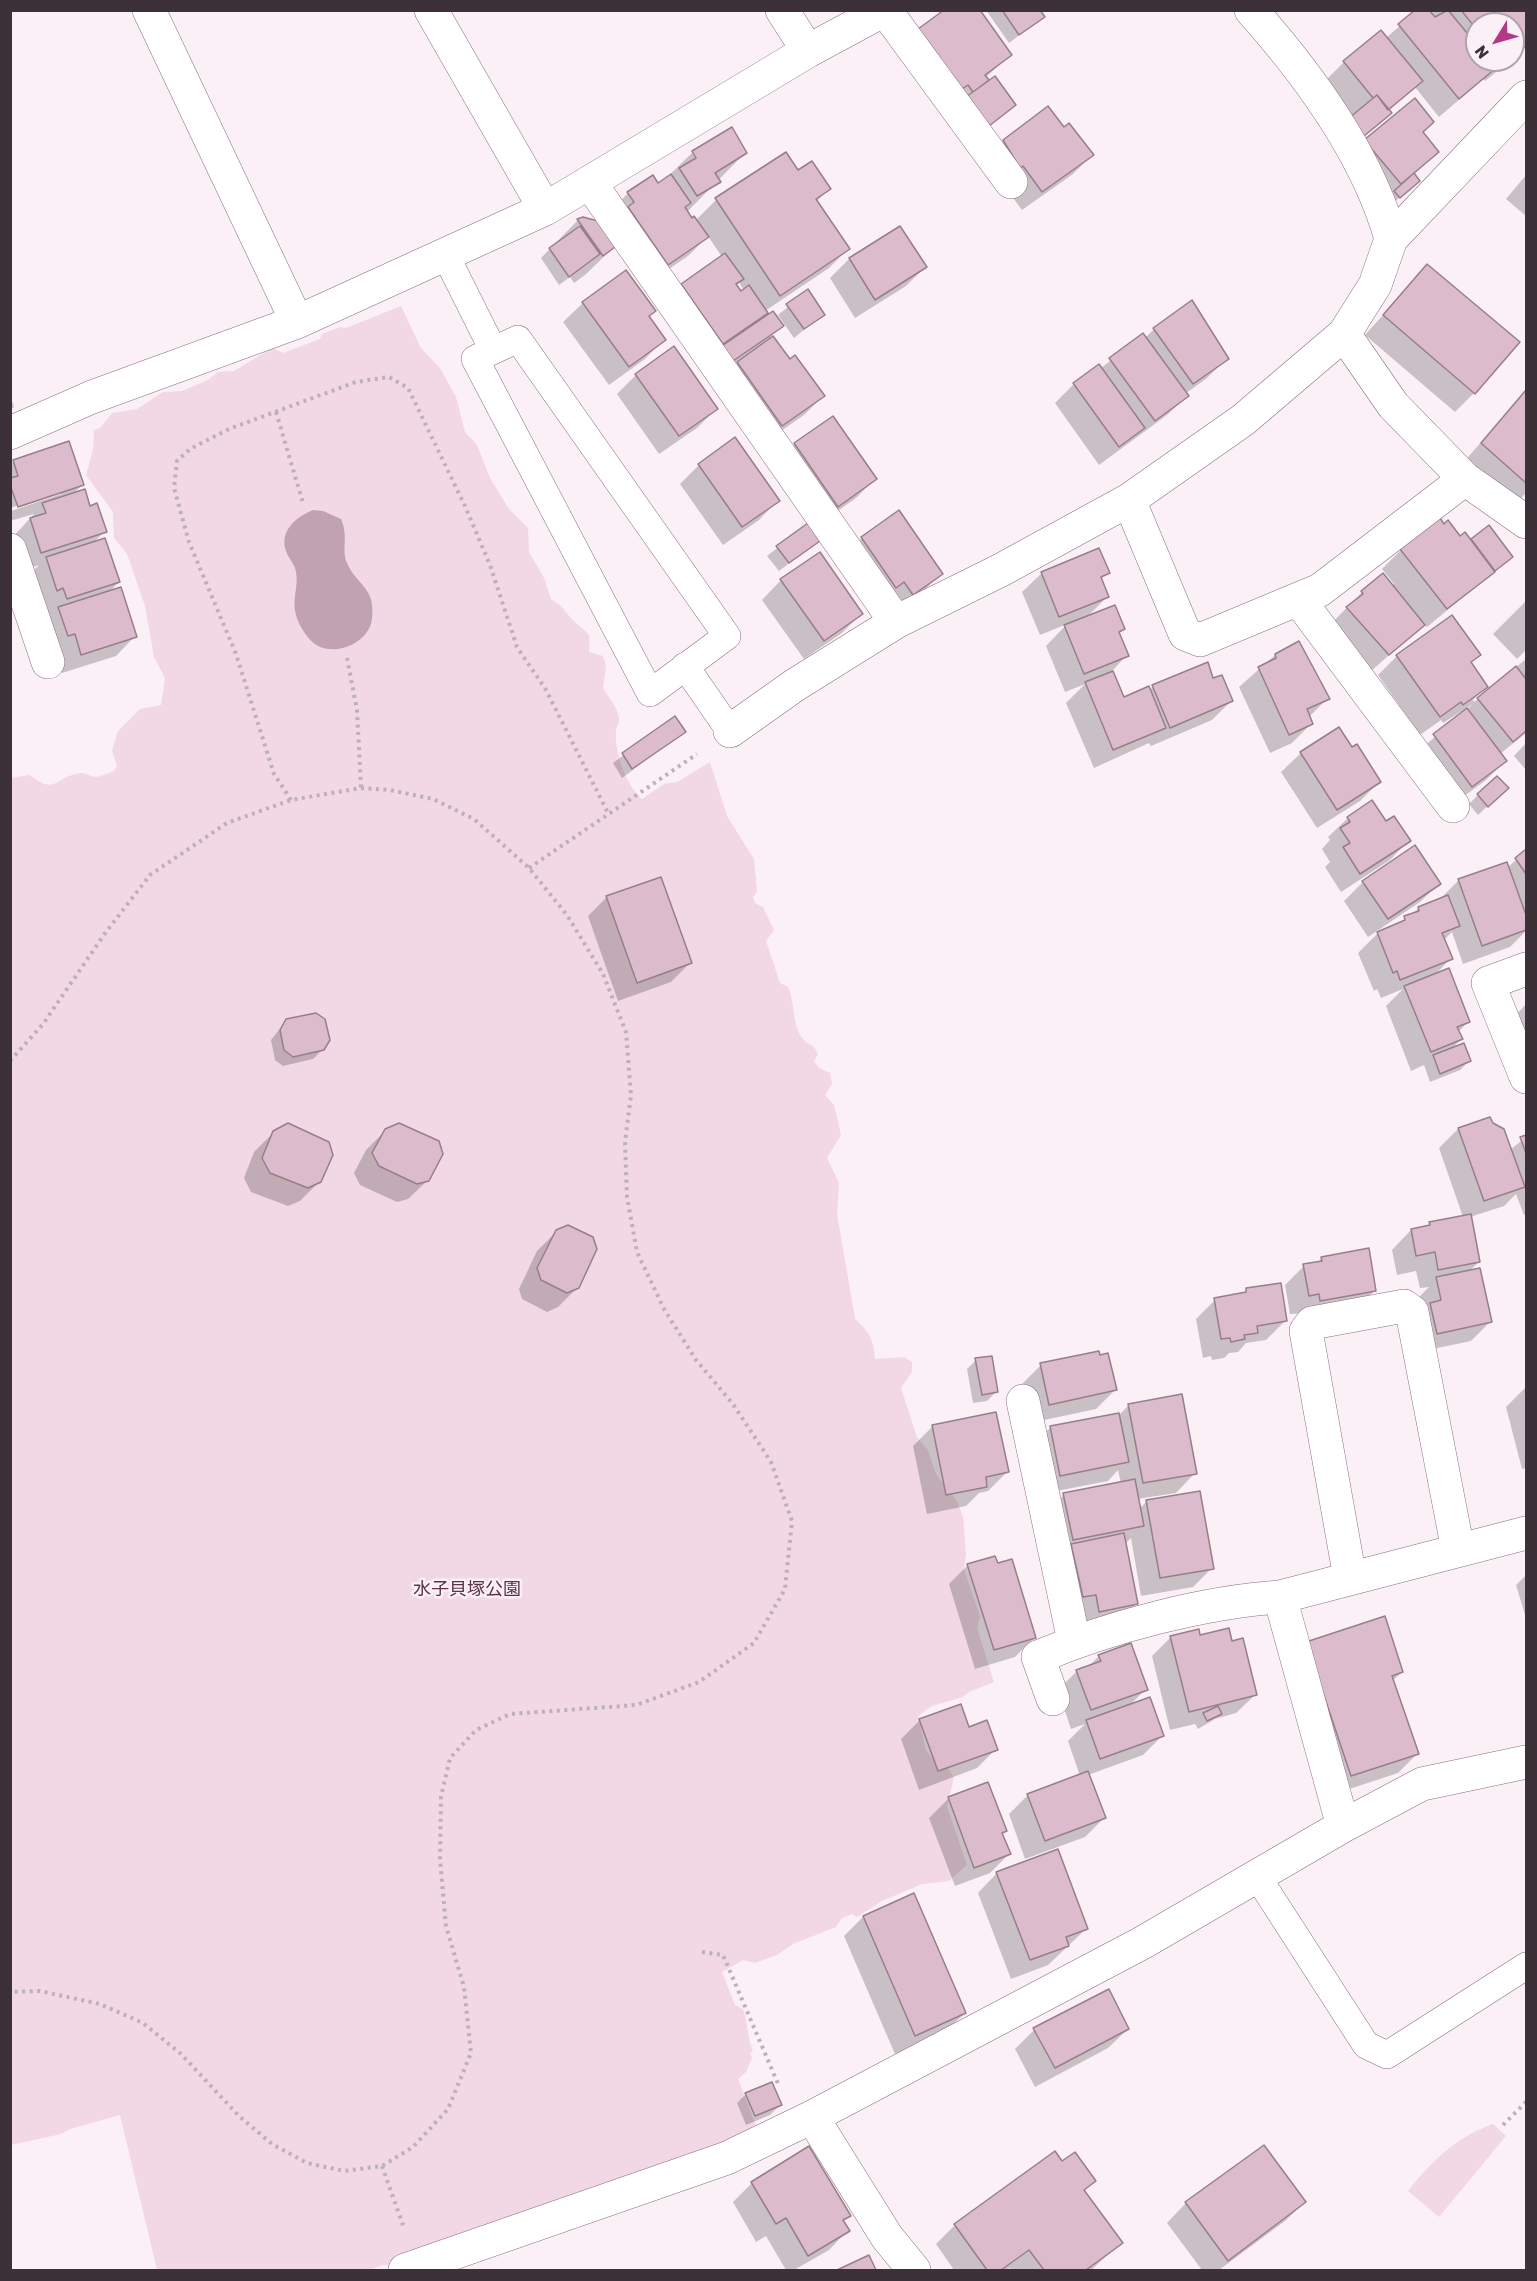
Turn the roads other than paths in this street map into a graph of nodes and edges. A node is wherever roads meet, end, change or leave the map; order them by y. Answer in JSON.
{"nodes":[{"id":1,"x":150,"y":10,"type":"edge"},
{"id":2,"x":431,"y":10,"type":"edge"},
{"id":3,"x":782,"y":10,"type":"edge"},
{"id":4,"x":885,"y":10,"type":"edge"},
{"id":5,"x":1251,"y":10,"type":"edge"},
{"id":6,"x":808,"y":51,"type":"junction"},
{"id":7,"x":1527,"y":97,"type":"edge"},
{"id":8,"x":1011,"y":182,"type":"dead end"},
{"id":9,"x":590,"y":183,"type":"junction"},
{"id":10,"x":545,"y":209,"type":"junction"},
{"id":11,"x":1391,"y":239,"type":"junction"},
{"id":12,"x":446,"y":256,"type":"junction"},
{"id":13,"x":297,"y":322,"type":"junction"},
{"id":14,"x":1344,"y":334,"type":"junction"},
{"id":15,"x":493,"y":350,"type":"junction"},
{"id":16,"x":10,"y":433,"type":"edge"},
{"id":17,"x":1465,"y":479,"type":"junction"},
{"id":18,"x":1129,"y":500,"type":"junction"},
{"id":19,"x":1527,"y":522,"type":"edge"},
{"id":20,"x":10,"y":550,"type":"edge"},
{"id":21,"x":1299,"y":600,"type":"junction"},
{"id":22,"x":896,"y":621,"type":"junction"},
{"id":23,"x":48,"y":662,"type":"dead end"},
{"id":24,"x":686,"y":666,"type":"junction"},
{"id":25,"x":730,"y":731,"type":"joint"},
{"id":26,"x":1453,"y":806,"type":"dead end"},
{"id":27,"x":1527,"y":969,"type":"edge"},
{"id":28,"x":1527,"y":1077,"type":"edge"},
{"id":29,"x":1023,"y":1401,"type":"dead end"},
{"id":30,"x":1527,"y":1533,"type":"edge"},
{"id":31,"x":1458,"y":1550,"type":"junction"},
{"id":32,"x":1350,"y":1578,"type":"junction"},
{"id":33,"x":1280,"y":1597,"type":"junction"},
{"id":34,"x":1074,"y":1641,"type":"junction"},
{"id":35,"x":1053,"y":1699,"type":"dead end"},
{"id":36,"x":1527,"y":1762,"type":"edge"},
{"id":37,"x":1343,"y":1826,"type":"junction"},
{"id":38,"x":1257,"y":1876,"type":"junction"},
{"id":39,"x":1527,"y":1966,"type":"edge"},
{"id":40,"x":804,"y":2121,"type":"junction"},
{"id":41,"x":411,"y":2268,"type":"edge"},
{"id":42,"x":914,"y":2271,"type":"edge"}],
"edges":[{"from":1,"to":13,"type":"street"},
{"from":2,"to":10,"type":"street"},
{"from":3,"to":6,"type":"street"},
{"from":4,"to":6,"type":"street"},
{"from":4,"to":8,"type":"street"},
{"from":5,"to":11,"type":"street"},
{"from":6,"to":9,"type":"street"},
{"from":7,"to":11,"type":"street"},
{"from":9,"to":10,"type":"street"},
{"from":9,"to":22,"type":"street"},
{"from":10,"to":12,"type":"street"},
{"from":11,"to":14,"type":"street"},
{"from":12,"to":13,"type":"street"},
{"from":12,"to":15,"type":"lane"},
{"from":13,"to":16,"type":"street"},
{"from":14,"to":17,"type":"street"},
{"from":14,"to":18,"type":"street"},
{"from":15,"to":24,"type":"lane"},
{"from":15,"to":24,"type":"lane"},
{"from":17,"to":19,"type":"street"},
{"from":17,"to":21,"type":"street"},
{"from":18,"to":21,"type":"street"},
{"from":18,"to":22,"type":"street"},
{"from":20,"to":23,"type":"street"},
{"from":21,"to":26,"type":"street"},
{"from":22,"to":25,"type":"street"},
{"from":24,"to":25,"type":"lane"},
{"from":27,"to":28,"type":"street"},
{"from":29,"to":34,"type":"street"},
{"from":30,"to":31,"type":"street"},
{"from":31,"to":32,"type":"street"},
{"from":31,"to":32,"type":"street"},
{"from":32,"to":33,"type":"street"},
{"from":33,"to":34,"type":"street"},
{"from":33,"to":37,"type":"street"},
{"from":34,"to":35,"type":"street"},
{"from":36,"to":37,"type":"street"},
{"from":37,"to":38,"type":"street"},
{"from":38,"to":39,"type":"lane"},
{"from":38,"to":40,"type":"street"},
{"from":40,"to":41,"type":"street"},
{"from":40,"to":42,"type":"street"}]}
